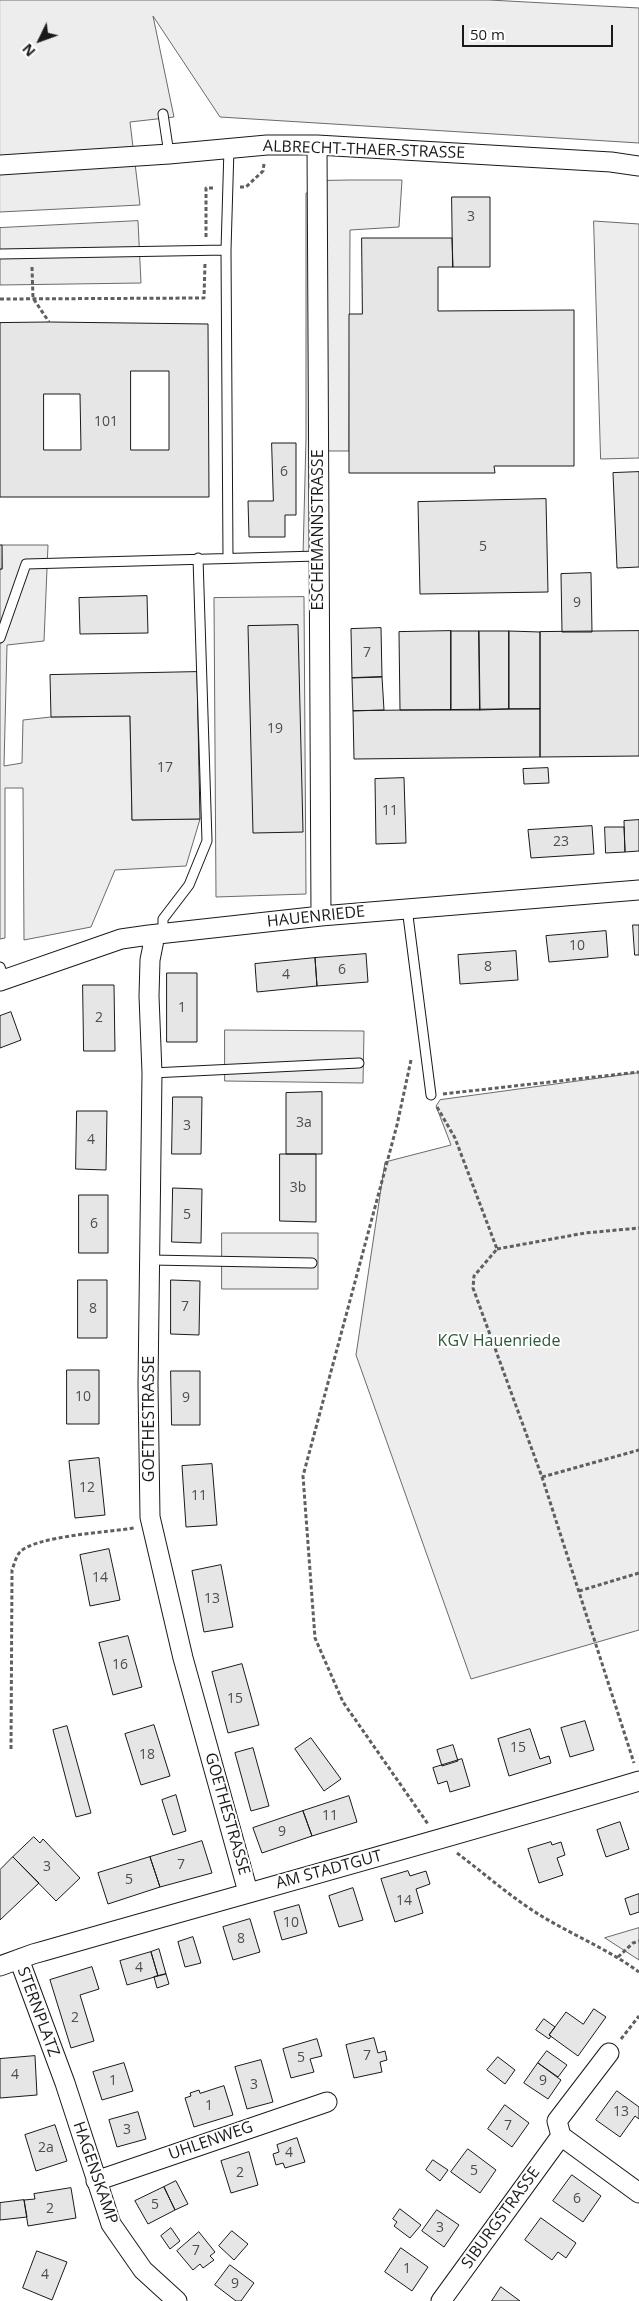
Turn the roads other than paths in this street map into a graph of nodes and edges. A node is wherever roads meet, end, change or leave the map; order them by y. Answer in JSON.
{"nodes":[{"id":1,"x":163,"y":114,"type":"dead end"},
{"id":2,"x":317,"y":145,"type":"junction"},
{"id":3,"x":229,"y":147,"type":"junction"},
{"id":4,"x":169,"y":154,"type":"junction"},
{"id":5,"x":0,"y":165,"type":"edge"},
{"id":6,"x":639,"y":166,"type":"edge"},
{"id":7,"x":226,"y":250,"type":"junction"},
{"id":8,"x":0,"y":254,"type":"edge"},
{"id":9,"x":318,"y":556,"type":"junction"},
{"id":10,"x":198,"y":558,"type":"junction"},
{"id":11,"x":228,"y":558,"type":"junction"},
{"id":12,"x":0,"y":638,"type":"edge"},
{"id":13,"x":639,"y":890,"type":"edge"},
{"id":14,"x":407,"y":908,"type":"junction"},
{"id":15,"x":321,"y":916,"type":"junction"},
{"id":16,"x":159,"y":934,"type":"junction"},
{"id":17,"x":2,"y":976,"type":"edge"},
{"id":18,"x":359,"y":1063,"type":"dead end"},
{"id":19,"x":152,"y":1073,"type":"junction"},
{"id":20,"x":430,"y":1095,"type":"road end"},
{"id":21,"x":151,"y":1260,"type":"junction"},
{"id":22,"x":312,"y":1263,"type":"dead end"},
{"id":23,"x":638,"y":1775,"type":"edge"},
{"id":24,"x":248,"y":1892,"type":"junction"},
{"id":25,"x":19,"y":1959,"type":"junction"},
{"id":26,"x":0,"y":1966,"type":"edge"},
{"id":27,"x":609,"y":2053,"type":"road end"},
{"id":28,"x":65,"y":2083,"type":"joint"},
{"id":29,"x":326,"y":2102,"type":"dead end"},
{"id":30,"x":561,"y":2136,"type":"junction"},
{"id":31,"x":96,"y":2181,"type":"junction"},
{"id":32,"x":639,"y":2194,"type":"edge"},
{"id":33,"x":176,"y":2301,"type":"edge"},
{"id":34,"x":441,"y":2301,"type":"edge"}],
"edges":[{"from":1,"to":4,"type":"lane"},
{"from":2,"to":3,"type":"street","name":"ALBRECHT-THAER-STRASSE"},
{"from":2,"to":6,"type":"street","name":"ALBRECHT-THAER-STRASSE"},
{"from":2,"to":9,"type":"street","name":"ESCHEMANNSTRASSE"},
{"from":3,"to":4,"type":"street","name":"ALBRECHT-THAER-STRASSE"},
{"from":3,"to":7,"type":"lane"},
{"from":4,"to":5,"type":"street","name":"ALBRECHT-THAER-STRASSE"},
{"from":7,"to":8,"type":"lane"},
{"from":7,"to":11,"type":"lane"},
{"from":9,"to":11,"type":"lane"},
{"from":9,"to":15,"type":"street","name":"ESCHEMANNSTRASSE"},
{"from":10,"to":11,"type":"lane"},
{"from":10,"to":12,"type":"lane"},
{"from":10,"to":16,"type":"lane"},
{"from":13,"to":14,"type":"street","name":"HAUENRIEDE"},
{"from":14,"to":15,"type":"street","name":"HAUENRIEDE"},
{"from":14,"to":20,"type":"lane"},
{"from":15,"to":16,"type":"street","name":"HAUENRIEDE"},
{"from":16,"to":17,"type":"street","name":"HAUENRIEDE"},
{"from":16,"to":19,"type":"street","name":"GOETHESTRASSE"},
{"from":18,"to":19,"type":"lane"},
{"from":19,"to":21,"type":"street","name":"GOETHESTRASSE"},
{"from":21,"to":22,"type":"lane"},
{"from":21,"to":24,"type":"street","name":"GOETHESTRASSE"},
{"from":23,"to":24,"type":"street","name":"AM STADTGUT"},
{"from":24,"to":25,"type":"street","name":"AM STADTGUT"},
{"from":25,"to":26,"type":"street","name":"STERNPLATZ"},
{"from":25,"to":28,"type":"street","name":"STERNPLATZ"},
{"from":27,"to":30,"type":"street"},
{"from":28,"to":31,"type":"street","name":"HAGENSKAMP"},
{"from":29,"to":31,"type":"street","name":"UHLENWEG"},
{"from":30,"to":32,"type":"street"},
{"from":30,"to":34,"type":"street","name":"SIBURGSTRASSE"},
{"from":31,"to":33,"type":"street","name":"HAGENSKAMP"}]}
